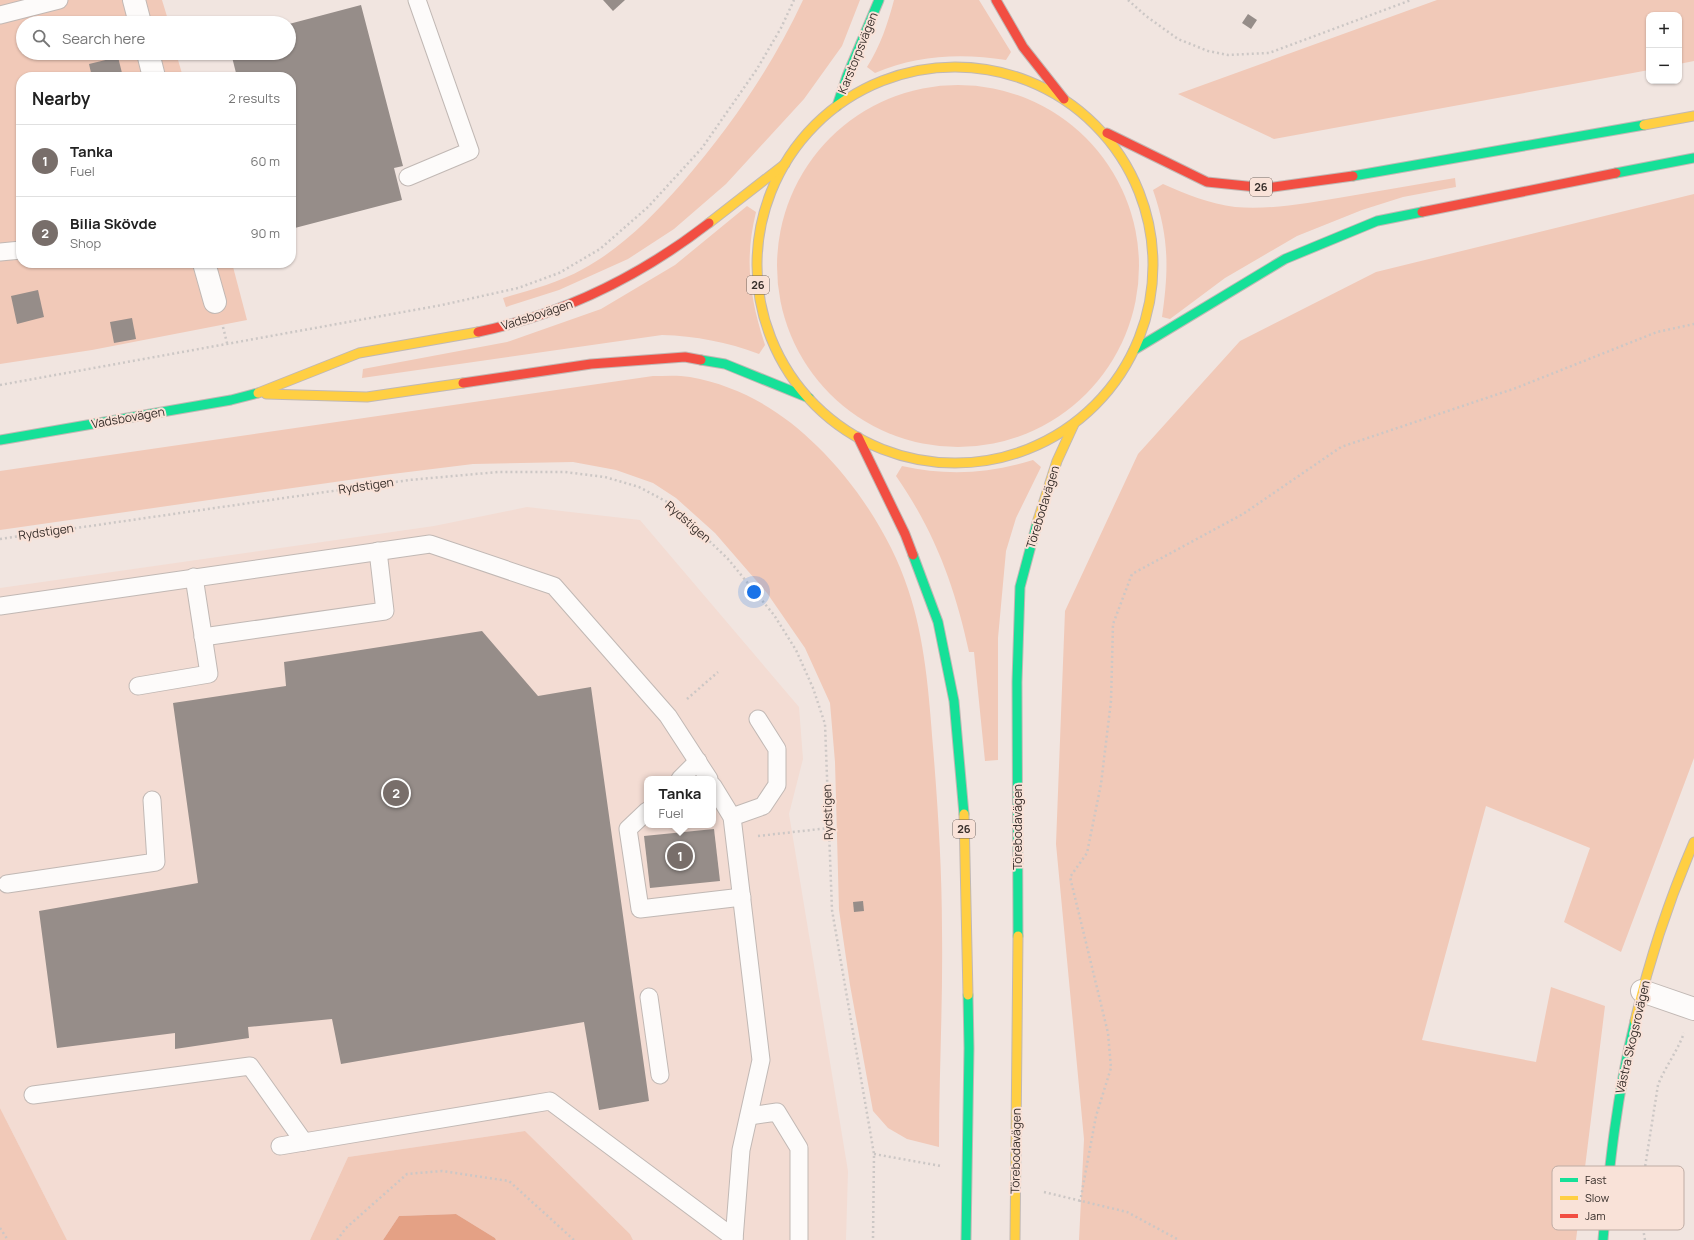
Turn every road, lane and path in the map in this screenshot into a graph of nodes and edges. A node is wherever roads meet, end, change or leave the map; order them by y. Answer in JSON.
{"nodes":[{"id":1,"x":59,"y":0,"type":"edge"},
{"id":2,"x":134,"y":0,"type":"edge"},
{"id":3,"x":417,"y":0,"type":"edge"},
{"id":4,"x":794,"y":0,"type":"edge"},
{"id":5,"x":879,"y":0,"type":"edge"},
{"id":6,"x":996,"y":0,"type":"edge"},
{"id":7,"x":1128,"y":0,"type":"edge"},
{"id":8,"x":1411,"y":0,"type":"edge"},
{"id":9,"x":0,"y":15,"type":"edge"},
{"id":10,"x":138,"y":16,"type":"edge"},
{"id":11,"x":150,"y":60,"type":"edge"},
{"id":12,"x":153,"y":72,"type":"edge"},
{"id":13,"x":1064,"y":99,"type":"junction"},
{"id":14,"x":837,"y":106,"type":"junction"},
{"id":15,"x":1694,"y":116,"type":"edge"},
{"id":16,"x":1099,"y":128,"type":"junction"},
{"id":17,"x":1694,"y":158,"type":"edge"},
{"id":18,"x":785,"y":164,"type":"junction"},
{"id":19,"x":408,"y":177,"type":"dead end"},
{"id":20,"x":16,"y":250,"type":"edge"},
{"id":21,"x":0,"y":252,"type":"edge"},
{"id":22,"x":206,"y":268,"type":"edge"},
{"id":23,"x":216,"y":302,"type":"dead end"},
{"id":24,"x":1694,"y":324,"type":"edge"},
{"id":25,"x":1134,"y":350,"type":"junction"},
{"id":26,"x":0,"y":384,"type":"edge"},
{"id":27,"x":256,"y":394,"type":"junction"},
{"id":28,"x":809,"y":398,"type":"junction"},
{"id":29,"x":1074,"y":424,"type":"junction"},
{"id":30,"x":858,"y":437,"type":"junction"},
{"id":31,"x":0,"y":440,"type":"edge"},
{"id":32,"x":0,"y":539,"type":"edge"},
{"id":33,"x":378,"y":551,"type":"junction"},
{"id":34,"x":194,"y":578,"type":"junction"},
{"id":35,"x":0,"y":606,"type":"edge"},
{"id":36,"x":203,"y":637,"type":"junction"},
{"id":37,"x":718,"y":672,"type":"dead end"},
{"id":38,"x":138,"y":686,"type":"dead end"},
{"id":39,"x":682,"y":703,"type":"dead end"},
{"id":40,"x":758,"y":719,"type":"dead end"},
{"id":41,"x":698,"y":761,"type":"junction"},
{"id":42,"x":683,"y":776,"type":"edge"},
{"id":43,"x":707,"y":776,"type":"edge"},
{"id":44,"x":716,"y":791,"type":"edge"},
{"id":45,"x":152,"y":800,"type":"dead end"},
{"id":46,"x":644,"y":814,"type":"edge"},
{"id":47,"x":732,"y":817,"type":"junction"},
{"id":48,"x":829,"y":828,"type":"junction"},
{"id":49,"x":734,"y":839,"type":"junction"},
{"id":50,"x":1694,"y":842,"type":"edge"},
{"id":51,"x":7,"y":884,"type":"dead end"},
{"id":52,"x":742,"y":897,"type":"junction"},
{"id":53,"x":1642,"y":991,"type":"junction"},
{"id":54,"x":648,"y":997,"type":"dead end"},
{"id":55,"x":1693,"y":1008,"type":"edge"},
{"id":56,"x":660,"y":1075,"type":"dead end"},
{"id":57,"x":33,"y":1095,"type":"dead end"},
{"id":58,"x":749,"y":1116,"type":"junction"},
{"id":59,"x":304,"y":1142,"type":"junction"},
{"id":60,"x":280,"y":1146,"type":"dead end"},
{"id":61,"x":874,"y":1154,"type":"junction"},
{"id":62,"x":943,"y":1166,"type":"dead end"},
{"id":63,"x":1609,"y":1166,"type":"edge"},
{"id":64,"x":1645,"y":1166,"type":"edge"},
{"id":65,"x":1044,"y":1192,"type":"dead end"},
{"id":66,"x":1080,"y":1202,"type":"junction"},
{"id":67,"x":0,"y":1228,"type":"edge"},
{"id":68,"x":1604,"y":1230,"type":"edge"},
{"id":69,"x":1643,"y":1230,"type":"edge"},
{"id":70,"x":734,"y":1239,"type":"edge"},
{"id":71,"x":8,"y":1240,"type":"edge"},
{"id":72,"x":337,"y":1240,"type":"edge"},
{"id":73,"x":574,"y":1240,"type":"edge"},
{"id":74,"x":799,"y":1240,"type":"edge"},
{"id":75,"x":873,"y":1240,"type":"edge"},
{"id":76,"x":966,"y":1240,"type":"edge"},
{"id":77,"x":1015,"y":1240,"type":"edge"},
{"id":78,"x":1179,"y":1240,"type":"edge"},
{"id":79,"x":1603,"y":1240,"type":"edge"},
{"id":80,"x":1645,"y":1240,"type":"edge"}],
"edges":[{"from":1,"to":9,"type":"lane"},
{"from":2,"to":10,"type":"street"},
{"from":3,"to":19,"type":"lane"},
{"from":4,"to":26,"type":"path"},
{"from":5,"to":14,"type":"main road","name":"Karstorpsvägen"},
{"from":6,"to":13,"type":"main road"},
{"from":7,"to":8,"type":"path"},
{"from":11,"to":12,"type":"street"},
{"from":13,"to":14,"type":"main road","number":"26"},
{"from":13,"to":16,"type":"main road","number":"26"},
{"from":14,"to":18,"type":"main road","number":"26"},
{"from":15,"to":16,"type":"main road","number":"26"},
{"from":16,"to":25,"type":"main road","number":"26"},
{"from":17,"to":25,"type":"main road","number":"26"},
{"from":18,"to":27,"type":"main road","name":"Vadsbovägen"},
{"from":18,"to":28,"type":"main road","number":"26"},
{"from":20,"to":21,"type":"lane"},
{"from":22,"to":23,"type":"street"},
{"from":24,"to":66,"type":"path"},
{"from":25,"to":29,"type":"main road","number":"26"},
{"from":27,"to":28,"type":"main road","name":"Vadsbovägen"},
{"from":27,"to":31,"type":"main road","name":"Vadsbovägen"},
{"from":28,"to":30,"type":"main road","number":"26"},
{"from":29,"to":30,"type":"main road","number":"26"},
{"from":29,"to":77,"type":"main road","name":"Törebodavägen","number":"26"},
{"from":30,"to":76,"type":"main road","number":"26"},
{"from":32,"to":48,"type":"path","name":"Rydstigen"},
{"from":33,"to":34,"type":"lane"},
{"from":33,"to":36,"type":"lane"},
{"from":33,"to":41,"type":"lane"},
{"from":34,"to":35,"type":"lane"},
{"from":34,"to":36,"type":"lane"},
{"from":36,"to":38,"type":"lane"},
{"from":37,"to":39,"type":"path"},
{"from":40,"to":47,"type":"lane"},
{"from":41,"to":42,"type":"lane"},
{"from":41,"to":43,"type":"lane"},
{"from":44,"to":47,"type":"lane"},
{"from":45,"to":51,"type":"lane"},
{"from":46,"to":52,"type":"lane"},
{"from":47,"to":49,"type":"lane"},
{"from":48,"to":49,"type":"path"},
{"from":48,"to":61,"type":"path","name":"Rydstigen"},
{"from":49,"to":52,"type":"lane"},
{"from":50,"to":53,"type":"main road","name":"Västra Skogsrovägen"},
{"from":52,"to":58,"type":"lane"},
{"from":53,"to":55,"type":"street"},
{"from":53,"to":63,"type":"main road","name":"Västra Skogsrovägen"},
{"from":54,"to":56,"type":"lane"},
{"from":55,"to":64,"type":"path"},
{"from":57,"to":59,"type":"lane"},
{"from":58,"to":70,"type":"lane"},
{"from":58,"to":74,"type":"lane"},
{"from":59,"to":60,"type":"lane"},
{"from":59,"to":70,"type":"lane"},
{"from":61,"to":62,"type":"path"},
{"from":61,"to":75,"type":"path","name":"Rydstigen"},
{"from":65,"to":66,"type":"path"},
{"from":66,"to":78,"type":"path"},
{"from":67,"to":71,"type":"path"},
{"from":68,"to":79,"type":"main road","name":"Västra Skogsrovägen"},
{"from":69,"to":80,"type":"path"},
{"from":72,"to":73,"type":"path"}]}
